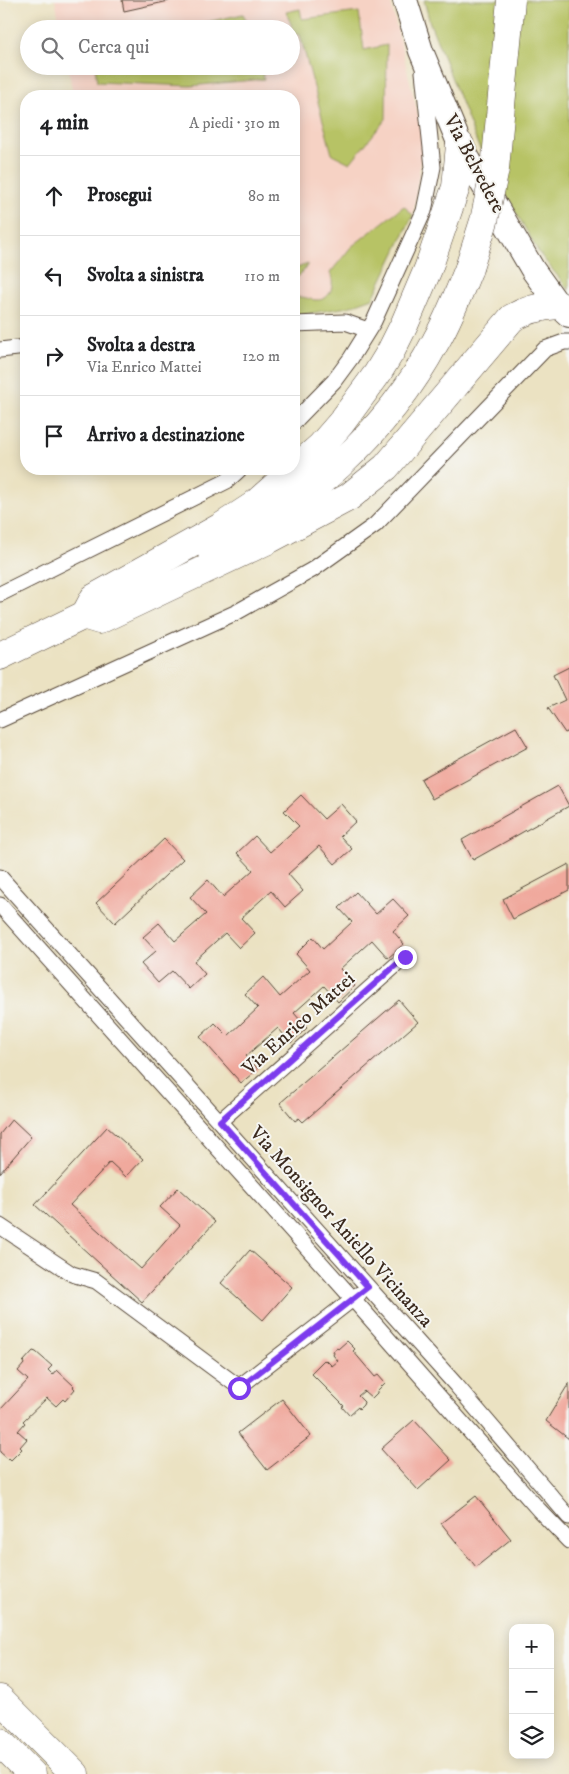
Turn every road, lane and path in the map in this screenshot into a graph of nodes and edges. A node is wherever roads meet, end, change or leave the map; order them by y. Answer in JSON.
{"nodes":[{"id":1,"x":405,"y":0,"type":"edge"},
{"id":2,"x":511,"y":0,"type":"edge"},
{"id":3,"x":421,"y":51,"type":"junction"},
{"id":4,"x":460,"y":145,"type":"junction"},
{"id":5,"x":563,"y":310,"type":"edge"},
{"id":6,"x":300,"y":324,"type":"edge"},
{"id":7,"x":371,"y":326,"type":"junction"},
{"id":8,"x":569,"y":342,"type":"edge"},
{"id":9,"x":20,"y":347,"type":"edge"},
{"id":10,"x":0,"y":350,"type":"edge"},
{"id":11,"x":300,"y":416,"type":"edge"},
{"id":12,"x":300,"y":465,"type":"edge"},
{"id":13,"x":233,"y":475,"type":"edge"},
{"id":14,"x":288,"y":475,"type":"edge"},
{"id":15,"x":0,"y":594,"type":"edge"},
{"id":16,"x":85,"y":615,"type":"junction"},
{"id":17,"x":0,"y":656,"type":"edge"},
{"id":18,"x":0,"y":720,"type":"edge"},
{"id":19,"x":0,"y":877,"type":"edge"},
{"id":20,"x":0,"y":905,"type":"edge"},
{"id":21,"x":405,"y":957,"type":"dead end"},
{"id":22,"x":220,"y":1121,"type":"junction"},
{"id":23,"x":0,"y":1226,"type":"edge"},
{"id":24,"x":368,"y":1287,"type":"junction"},
{"id":25,"x":353,"y":1299,"type":"junction"},
{"id":26,"x":569,"y":1517,"type":"edge"},
{"id":27,"x":566,"y":1533,"type":"edge"},
{"id":28,"x":0,"y":1698,"type":"edge"},
{"id":29,"x":0,"y":1742,"type":"edge"},
{"id":30,"x":32,"y":1774,"type":"edge"},
{"id":31,"x":75,"y":1774,"type":"edge"}],
"edges":[{"from":1,"to":3,"type":"main road","name":"Via Belvedere"},
{"from":2,"to":16,"type":"highway","bridge":true},
{"from":3,"to":4,"type":"main road","name":"Via Belvedere"},
{"from":3,"to":7,"type":"street"},
{"from":4,"to":5,"type":"main road","name":"Via Belvedere"},
{"from":4,"to":12,"type":"highway"},
{"from":5,"to":16,"type":"highway"},
{"from":6,"to":7,"type":"street"},
{"from":7,"to":11,"type":"street"},
{"from":8,"to":18,"type":"street"},
{"from":9,"to":10,"type":"street"},
{"from":13,"to":15,"type":"street"},
{"from":14,"to":16,"type":"highway"},
{"from":16,"to":17,"type":"highway"},
{"from":19,"to":22,"type":"street","name":"Via Monsignor Aniello Vicinanza"},
{"from":20,"to":25,"type":"street","name":"Via Monsignor Aniello Vicinanza"},
{"from":21,"to":22,"type":"street","name":"Via Enrico Mattei"},
{"from":22,"to":24,"type":"street","name":"Via Monsignor Aniello Vicinanza"},
{"from":23,"to":25,"type":"street"},
{"from":24,"to":25,"type":"street"},
{"from":24,"to":26,"type":"street","name":"Via Monsignor Aniello Vicinanza"},
{"from":25,"to":27,"type":"street","name":"Via Monsignor Aniello Vicinanza"},
{"from":28,"to":31,"type":"highway"},
{"from":29,"to":30,"type":"highway"}]}
